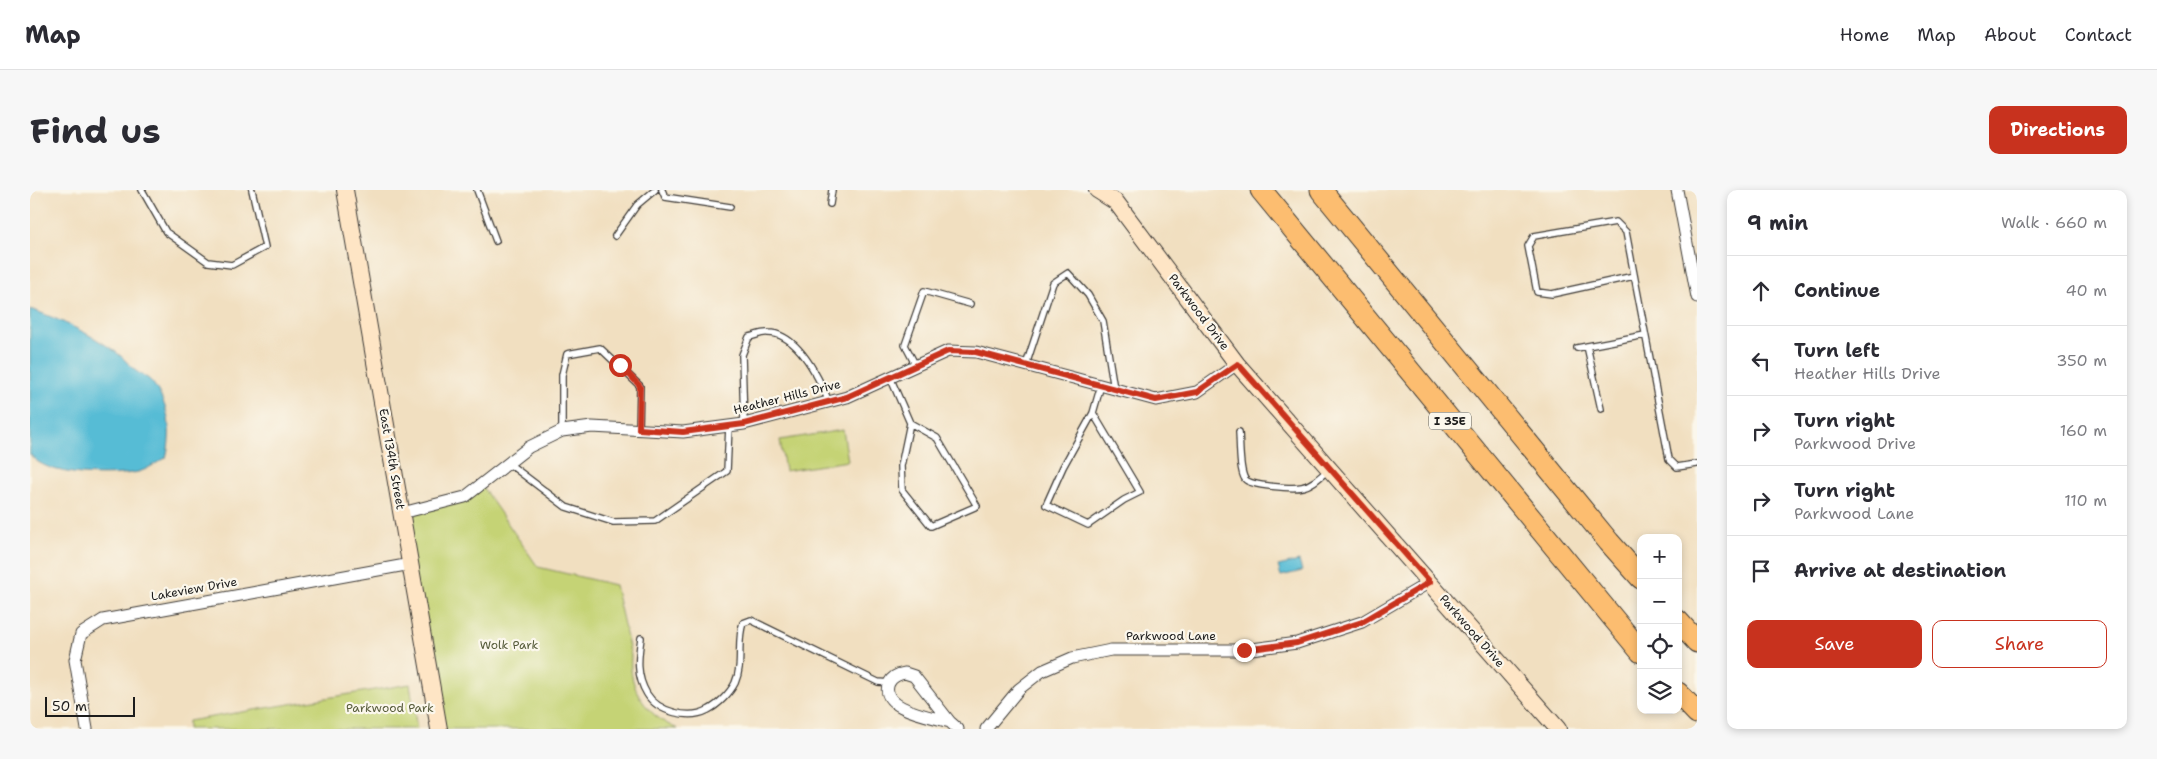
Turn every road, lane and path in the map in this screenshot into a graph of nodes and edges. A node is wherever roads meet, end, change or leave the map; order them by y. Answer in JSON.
{"nodes":[{"id":1,"x":142,"y":190,"type":"edge"},
{"id":2,"x":252,"y":190,"type":"edge"},
{"id":3,"x":345,"y":190,"type":"edge"},
{"id":4,"x":477,"y":190,"type":"edge"},
{"id":5,"x":655,"y":190,"type":"edge"},
{"id":6,"x":662,"y":190,"type":"edge"},
{"id":7,"x":832,"y":190,"type":"edge"},
{"id":8,"x":1097,"y":190,"type":"edge"},
{"id":9,"x":1261,"y":190,"type":"edge"},
{"id":10,"x":1321,"y":190,"type":"edge"},
{"id":11,"x":1677,"y":190,"type":"edge"},
{"id":12,"x":830,"y":204,"type":"dead end"},
{"id":13,"x":730,"y":207,"type":"dead end"},
{"id":14,"x":615,"y":236,"type":"dead end"},
{"id":15,"x":496,"y":241,"type":"dead end"},
{"id":16,"x":1634,"y":276,"type":"junction"},
{"id":17,"x":1697,"y":297,"type":"edge"},
{"id":18,"x":970,"y":304,"type":"dead end"},
{"id":19,"x":1645,"y":335,"type":"junction"},
{"id":20,"x":1587,"y":346,"type":"junction"},
{"id":21,"x":1577,"y":348,"type":"dead end"},
{"id":22,"x":1238,"y":364,"type":"junction"},
{"id":23,"x":1026,"y":365,"type":"junction"},
{"id":24,"x":916,"y":366,"type":"junction"},
{"id":25,"x":890,"y":378,"type":"junction"},
{"id":26,"x":1101,"y":385,"type":"junction"},
{"id":27,"x":1114,"y":389,"type":"junction"},
{"id":28,"x":829,"y":402,"type":"junction"},
{"id":29,"x":1601,"y":409,"type":"dead end"},
{"id":30,"x":1093,"y":413,"type":"junction"},
{"id":31,"x":910,"y":423,"type":"junction"},
{"id":32,"x":744,"y":424,"type":"junction"},
{"id":33,"x":728,"y":426,"type":"junction"},
{"id":34,"x":639,"y":429,"type":"junction"},
{"id":35,"x":562,"y":431,"type":"junction"},
{"id":36,"x":1239,"y":432,"type":"dead end"},
{"id":37,"x":508,"y":463,"type":"junction"},
{"id":38,"x":1697,"y":464,"type":"edge"},
{"id":39,"x":1330,"y":469,"type":"junction"},
{"id":40,"x":402,"y":513,"type":"junction"},
{"id":41,"x":411,"y":564,"type":"junction"},
{"id":42,"x":1637,"y":574,"type":"edge"},
{"id":43,"x":1430,"y":582,"type":"junction"},
{"id":44,"x":1681,"y":624,"type":"edge"},
{"id":45,"x":641,"y":638,"type":"dead end"},
{"id":46,"x":1697,"y":642,"type":"edge"},
{"id":47,"x":1637,"y":647,"type":"edge"},
{"id":48,"x":889,"y":683,"type":"junction"},
{"id":49,"x":1682,"y":697,"type":"edge"},
{"id":50,"x":1697,"y":713,"type":"edge"},
{"id":51,"x":954,"y":726,"type":"edge"},
{"id":52,"x":87,"y":729,"type":"edge"},
{"id":53,"x":439,"y":729,"type":"edge"},
{"id":54,"x":986,"y":729,"type":"edge"},
{"id":55,"x":1558,"y":729,"type":"edge"}],
"edges":[{"from":1,"to":2,"type":"lane"},
{"from":3,"to":40,"type":"street","name":"East 134th Street"},
{"from":4,"to":15,"type":"lane"},
{"from":5,"to":14,"type":"lane"},
{"from":6,"to":13,"type":"lane"},
{"from":7,"to":12,"type":"lane"},
{"from":8,"to":22,"type":"street","name":"Parkwood Drive"},
{"from":9,"to":47,"type":"highway","number":"I 35E"},
{"from":10,"to":42,"type":"highway"},
{"from":11,"to":17,"type":"street"},
{"from":16,"to":16,"type":"lane"},
{"from":16,"to":19,"type":"lane"},
{"from":18,"to":24,"type":"lane"},
{"from":19,"to":20,"type":"lane"},
{"from":19,"to":38,"type":"lane"},
{"from":20,"to":21,"type":"lane"},
{"from":20,"to":29,"type":"lane"},
{"from":22,"to":27,"type":"street","name":"Heather Hills Drive"},
{"from":22,"to":39,"type":"street","name":"Parkwood Drive"},
{"from":23,"to":24,"type":"street","name":"Heather Hills Drive"},
{"from":23,"to":26,"type":"street","name":"Heather Hills Drive"},
{"from":23,"to":27,"type":"lane"},
{"from":24,"to":25,"type":"street","name":"Heather Hills Drive"},
{"from":25,"to":28,"type":"street","name":"Heather Hills Drive"},
{"from":25,"to":31,"type":"lane"},
{"from":26,"to":27,"type":"street","name":"Heather Hills Drive"},
{"from":26,"to":30,"type":"lane"},
{"from":28,"to":32,"type":"street","name":"Heather Hills Drive"},
{"from":28,"to":32,"type":"lane"},
{"from":30,"to":30,"type":"lane"},
{"from":31,"to":31,"type":"lane"},
{"from":32,"to":33,"type":"street","name":"Heather Hills Drive"},
{"from":33,"to":34,"type":"street","name":"Heather Hills Drive"},
{"from":33,"to":37,"type":"lane"},
{"from":34,"to":35,"type":"street","name":"Heather Hills Drive"},
{"from":34,"to":35,"type":"lane"},
{"from":35,"to":37,"type":"street","name":"Heather Hills Drive"},
{"from":36,"to":39,"type":"lane"},
{"from":37,"to":40,"type":"street","name":"Heather Hills Drive"},
{"from":39,"to":43,"type":"street","name":"Parkwood Drive"},
{"from":40,"to":41,"type":"street","name":"East 134th Street"},
{"from":41,"to":52,"type":"street","name":"Lakeview Drive"},
{"from":41,"to":53,"type":"street","name":"East 134th Street"},
{"from":43,"to":54,"type":"street","name":"Parkwood Lane"},
{"from":43,"to":55,"type":"street","name":"Parkwood Drive"},
{"from":44,"to":46,"type":"highway"},
{"from":45,"to":48,"type":"lane"},
{"from":48,"to":51,"type":"street"},
{"from":48,"to":51,"type":"street"},
{"from":49,"to":50,"type":"highway"}]}
